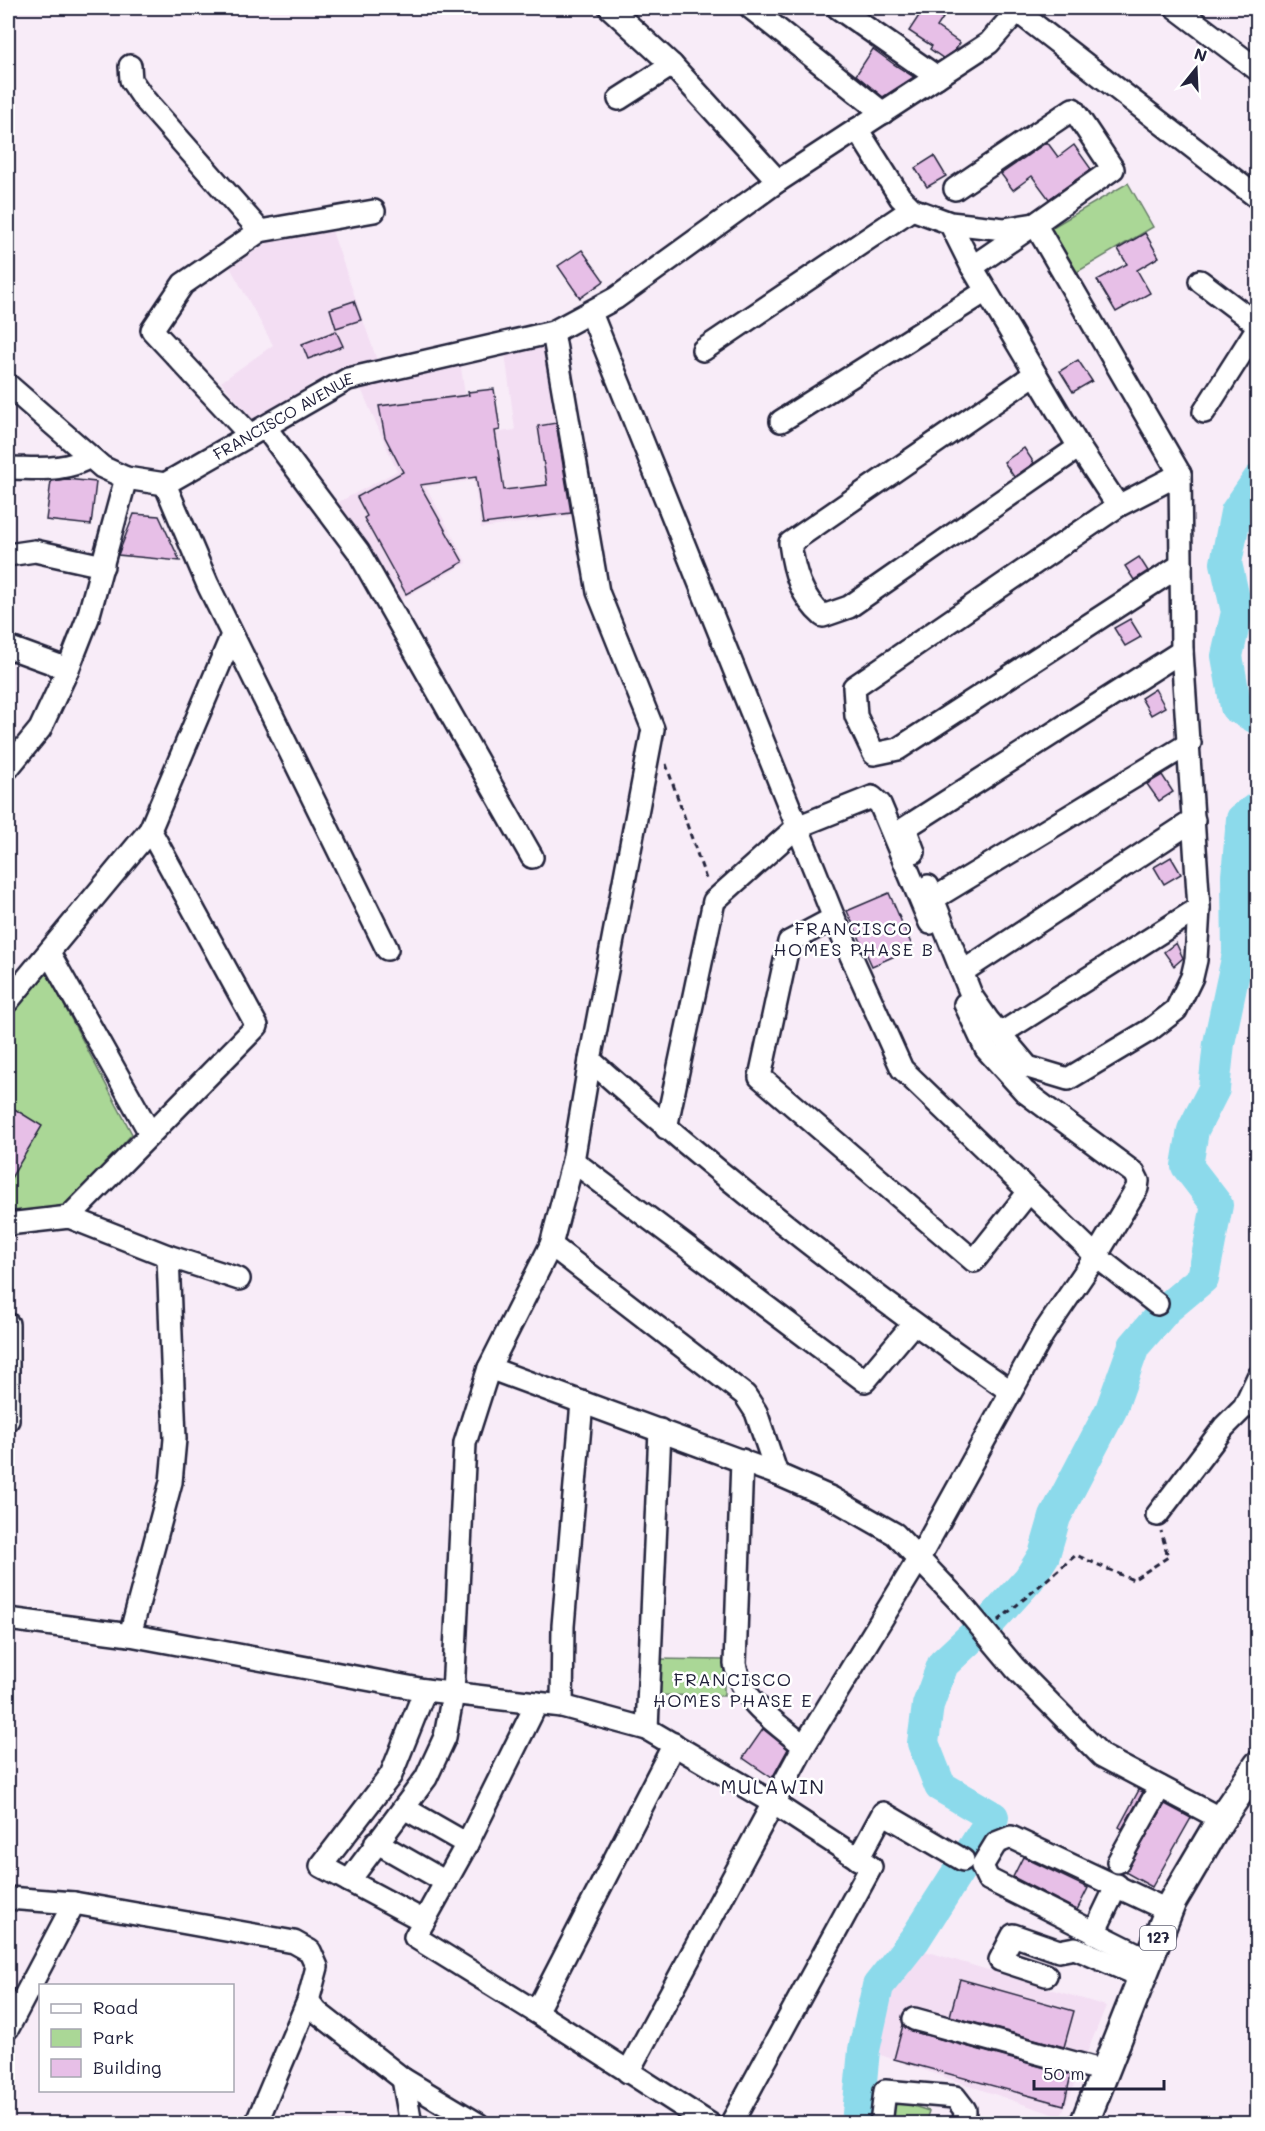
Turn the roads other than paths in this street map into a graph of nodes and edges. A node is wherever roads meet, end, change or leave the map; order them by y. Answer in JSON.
{"nodes":[{"id":1,"x":610,"y":8,"type":"edge"},
{"id":2,"x":751,"y":8,"type":"edge"},
{"id":3,"x":838,"y":8,"type":"edge"},
{"id":4,"x":1176,"y":8,"type":"edge"},
{"id":5,"x":1015,"y":9,"type":"edge"},
{"id":6,"x":672,"y":65,"type":"junction"},
{"id":7,"x":130,"y":66,"type":"dead end"},
{"id":8,"x":1257,"y":70,"type":"edge"},
{"id":9,"x":937,"y":77,"type":"junction"},
{"id":10,"x":619,"y":99,"type":"dead end"},
{"id":11,"x":883,"y":113,"type":"junction"},
{"id":12,"x":857,"y":129,"type":"junction"},
{"id":13,"x":778,"y":181,"type":"junction"},
{"id":14,"x":955,"y":189,"type":"dead end"},
{"id":15,"x":1257,"y":198,"type":"edge"},
{"id":16,"x":912,"y":209,"type":"junction"},
{"id":17,"x":374,"y":211,"type":"dead end"},
{"id":18,"x":950,"y":223,"type":"junction"},
{"id":19,"x":1035,"y":224,"type":"junction"},
{"id":20,"x":260,"y":231,"type":"junction"},
{"id":21,"x":972,"y":267,"type":"junction"},
{"id":22,"x":1200,"y":281,"type":"dead end"},
{"id":23,"x":986,"y":291,"type":"junction"},
{"id":24,"x":591,"y":313,"type":"junction"},
{"id":25,"x":1257,"y":326,"type":"edge"},
{"id":26,"x":553,"y":332,"type":"junction"},
{"id":27,"x":703,"y":350,"type":"dead end"},
{"id":28,"x":1035,"y":374,"type":"junction"},
{"id":29,"x":8,"y":385,"type":"edge"},
{"id":30,"x":16,"y":403,"type":"edge"},
{"id":31,"x":1204,"y":412,"type":"dead end"},
{"id":32,"x":781,"y":421,"type":"dead end"},
{"id":33,"x":257,"y":431,"type":"junction"},
{"id":34,"x":1079,"y":447,"type":"junction"},
{"id":35,"x":89,"y":457,"type":"junction"},
{"id":36,"x":10,"y":468,"type":"dead end"},
{"id":37,"x":1180,"y":474,"type":"junction"},
{"id":38,"x":126,"y":478,"type":"junction"},
{"id":39,"x":165,"y":484,"type":"junction"},
{"id":40,"x":1118,"y":506,"type":"junction"},
{"id":41,"x":8,"y":555,"type":"edge"},
{"id":42,"x":1181,"y":565,"type":"junction"},
{"id":43,"x":103,"y":566,"type":"junction"},
{"id":44,"x":232,"y":635,"type":"junction"},
{"id":45,"x":8,"y":646,"type":"edge"},
{"id":46,"x":1182,"y":651,"type":"junction"},
{"id":47,"x":68,"y":669,"type":"junction"},
{"id":48,"x":1190,"y":743,"type":"junction"},
{"id":49,"x":8,"y":768,"type":"edge"},
{"id":50,"x":1194,"y":820,"type":"junction"},
{"id":51,"x":797,"y":827,"type":"junction"},
{"id":52,"x":150,"y":830,"type":"junction"},
{"id":53,"x":532,"y":857,"type":"dead end"},
{"id":54,"x":933,"y":899,"type":"junction"},
{"id":55,"x":1199,"y":908,"type":"junction"},
{"id":56,"x":834,"y":918,"type":"junction"},
{"id":57,"x":387,"y":949,"type":"dead end"},
{"id":58,"x":49,"y":953,"type":"junction"},
{"id":59,"x":962,"y":972,"type":"junction"},
{"id":60,"x":8,"y":1001,"type":"edge"},
{"id":61,"x":1000,"y":1034,"type":"junction"},
{"id":62,"x":590,"y":1060,"type":"junction"},
{"id":63,"x":666,"y":1128,"type":"junction"},
{"id":64,"x":150,"y":1133,"type":"junction"},
{"id":65,"x":573,"y":1161,"type":"junction"},
{"id":66,"x":1028,"y":1193,"type":"junction"},
{"id":67,"x":69,"y":1217,"type":"junction"},
{"id":68,"x":8,"y":1224,"type":"edge"},
{"id":69,"x":551,"y":1245,"type":"junction"},
{"id":70,"x":168,"y":1256,"type":"junction"},
{"id":71,"x":1096,"y":1256,"type":"junction"},
{"id":72,"x":239,"y":1280,"type":"dead end"},
{"id":73,"x":1157,"y":1304,"type":"dead end"},
{"id":74,"x":8,"y":1324,"type":"edge"},
{"id":75,"x":913,"y":1324,"type":"junction"},
{"id":76,"x":489,"y":1368,"type":"junction"},
{"id":77,"x":1257,"y":1377,"type":"edge"},
{"id":78,"x":1010,"y":1391,"type":"junction"},
{"id":79,"x":582,"y":1402,"type":"junction"},
{"id":80,"x":1251,"y":1412,"type":"edge"},
{"id":81,"x":8,"y":1420,"type":"edge"},
{"id":82,"x":660,"y":1430,"type":"junction"},
{"id":83,"x":742,"y":1460,"type":"junction"},
{"id":84,"x":777,"y":1474,"type":"junction"},
{"id":85,"x":1157,"y":1515,"type":"road end"},
{"id":86,"x":918,"y":1560,"type":"junction"},
{"id":87,"x":8,"y":1619,"type":"edge"},
{"id":88,"x":130,"y":1635,"type":"junction"},
{"id":89,"x":425,"y":1690,"type":"junction"},
{"id":90,"x":453,"y":1694,"type":"junction"},
{"id":91,"x":537,"y":1703,"type":"junction"},
{"id":92,"x":562,"y":1706,"type":"junction"},
{"id":93,"x":647,"y":1729,"type":"junction"},
{"id":94,"x":674,"y":1744,"type":"junction"},
{"id":95,"x":804,"y":1746,"type":"junction"},
{"id":96,"x":1257,"y":1766,"type":"edge"},
{"id":97,"x":1160,"y":1786,"type":"junction"},
{"id":98,"x":773,"y":1803,"type":"junction"},
{"id":99,"x":404,"y":1808,"type":"junction"},
{"id":100,"x":1221,"y":1818,"type":"junction"},
{"id":101,"x":376,"y":1842,"type":"junction"},
{"id":102,"x":467,"y":1844,"type":"junction"},
{"id":103,"x":858,"y":1858,"type":"junction"},
{"id":104,"x":963,"y":1860,"type":"dead end"},
{"id":105,"x":1118,"y":1862,"type":"dead end"},
{"id":106,"x":349,"y":1881,"type":"junction"},
{"id":107,"x":446,"y":1882,"type":"junction"},
{"id":108,"x":1117,"y":1885,"type":"junction"},
{"id":109,"x":8,"y":1898,"type":"edge"},
{"id":110,"x":74,"y":1903,"type":"junction"},
{"id":111,"x":1169,"y":1911,"type":"junction"},
{"id":112,"x":424,"y":1921,"type":"junction"},
{"id":113,"x":1094,"y":1933,"type":"junction"},
{"id":114,"x":1146,"y":1969,"type":"junction"},
{"id":115,"x":1046,"y":1975,"type":"dead end"},
{"id":116,"x":308,"y":2001,"type":"junction"},
{"id":117,"x":536,"y":2012,"type":"junction"},
{"id":118,"x":914,"y":2019,"type":"dead end"},
{"id":119,"x":8,"y":2028,"type":"edge"},
{"id":120,"x":1104,"y":2071,"type":"junction"},
{"id":121,"x":628,"y":2072,"type":"junction"},
{"id":122,"x":403,"y":2079,"type":"junction"},
{"id":123,"x":259,"y":2121,"type":"edge"},
{"id":124,"x":411,"y":2124,"type":"edge"},
{"id":125,"x":478,"y":2124,"type":"edge"},
{"id":126,"x":710,"y":2124,"type":"edge"},
{"id":127,"x":731,"y":2124,"type":"edge"},
{"id":128,"x":882,"y":2124,"type":"edge"},
{"id":129,"x":964,"y":2124,"type":"edge"},
{"id":130,"x":1084,"y":2124,"type":"edge"}],
"edges":[{"from":1,"to":6,"type":"street"},
{"from":2,"to":11,"type":"street"},
{"from":3,"to":9,"type":"street"},
{"from":4,"to":8,"type":"street"},
{"from":5,"to":9,"type":"street","name":"FRANCISCO AVENUE"},
{"from":5,"to":15,"type":"street"},
{"from":6,"to":10,"type":"street"},
{"from":6,"to":13,"type":"street"},
{"from":7,"to":20,"type":"street"},
{"from":9,"to":11,"type":"street","name":"FRANCISCO AVENUE"},
{"from":11,"to":12,"type":"street","name":"FRANCISCO AVENUE"},
{"from":12,"to":13,"type":"street","name":"FRANCISCO AVENUE"},
{"from":12,"to":16,"type":"street"},
{"from":13,"to":24,"type":"street","name":"FRANCISCO AVENUE"},
{"from":14,"to":19,"type":"street"},
{"from":16,"to":18,"type":"street"},
{"from":16,"to":27,"type":"street"},
{"from":17,"to":20,"type":"street"},
{"from":18,"to":19,"type":"street"},
{"from":18,"to":21,"type":"street"},
{"from":19,"to":21,"type":"street"},
{"from":19,"to":37,"type":"street"},
{"from":20,"to":33,"type":"street"},
{"from":21,"to":23,"type":"street"},
{"from":22,"to":25,"type":"street"},
{"from":23,"to":28,"type":"street"},
{"from":23,"to":32,"type":"street"},
{"from":24,"to":26,"type":"street","name":"FRANCISCO AVENUE"},
{"from":24,"to":51,"type":"street"},
{"from":25,"to":31,"type":"street"},
{"from":26,"to":33,"type":"street","name":"FRANCISCO AVENUE"},
{"from":26,"to":62,"type":"street"},
{"from":28,"to":34,"type":"street"},
{"from":28,"to":34,"type":"street"},
{"from":29,"to":30,"type":"street"},
{"from":30,"to":35,"type":"street"},
{"from":33,"to":39,"type":"street","name":"FRANCISCO AVENUE"},
{"from":33,"to":53,"type":"street"},
{"from":34,"to":40,"type":"street"},
{"from":35,"to":36,"type":"street"},
{"from":35,"to":38,"type":"street"},
{"from":37,"to":40,"type":"street"},
{"from":37,"to":42,"type":"street"},
{"from":38,"to":39,"type":"street"},
{"from":38,"to":43,"type":"street"},
{"from":39,"to":44,"type":"street"},
{"from":40,"to":42,"type":"street"},
{"from":41,"to":43,"type":"street"},
{"from":42,"to":46,"type":"street"},
{"from":43,"to":47,"type":"street"},
{"from":44,"to":52,"type":"street"},
{"from":44,"to":57,"type":"street"},
{"from":45,"to":47,"type":"street"},
{"from":46,"to":48,"type":"street"},
{"from":46,"to":54,"type":"street"},
{"from":47,"to":49,"type":"street"},
{"from":48,"to":50,"type":"street"},
{"from":48,"to":54,"type":"street"},
{"from":50,"to":55,"type":"street"},
{"from":50,"to":59,"type":"street"},
{"from":51,"to":56,"type":"street"},
{"from":51,"to":63,"type":"street"},
{"from":51,"to":71,"type":"street"},
{"from":52,"to":58,"type":"street"},
{"from":52,"to":64,"type":"street"},
{"from":54,"to":59,"type":"street"},
{"from":55,"to":61,"type":"street"},
{"from":55,"to":61,"type":"street"},
{"from":56,"to":66,"type":"street"},
{"from":56,"to":66,"type":"street"},
{"from":58,"to":60,"type":"street"},
{"from":58,"to":64,"type":"street"},
{"from":59,"to":61,"type":"street"},
{"from":62,"to":63,"type":"street"},
{"from":62,"to":65,"type":"street"},
{"from":63,"to":75,"type":"street"},
{"from":64,"to":67,"type":"street"},
{"from":65,"to":69,"type":"street"},
{"from":65,"to":75,"type":"street"},
{"from":66,"to":71,"type":"street"},
{"from":67,"to":68,"type":"street"},
{"from":67,"to":70,"type":"street"},
{"from":69,"to":76,"type":"street"},
{"from":69,"to":84,"type":"street"},
{"from":70,"to":72,"type":"street"},
{"from":70,"to":88,"type":"street"},
{"from":71,"to":73,"type":"street"},
{"from":71,"to":78,"type":"street"},
{"from":74,"to":81,"type":"street"},
{"from":75,"to":78,"type":"street"},
{"from":76,"to":79,"type":"street"},
{"from":76,"to":90,"type":"street"},
{"from":77,"to":80,"type":"street"},
{"from":78,"to":86,"type":"street"},
{"from":79,"to":82,"type":"street"},
{"from":79,"to":92,"type":"street"},
{"from":80,"to":85,"type":"street"},
{"from":82,"to":83,"type":"street"},
{"from":82,"to":93,"type":"street"},
{"from":83,"to":84,"type":"street"},
{"from":83,"to":95,"type":"street"},
{"from":84,"to":86,"type":"street"},
{"from":86,"to":95,"type":"street"},
{"from":86,"to":97,"type":"street"},
{"from":87,"to":88,"type":"street"},
{"from":88,"to":89,"type":"street"},
{"from":89,"to":90,"type":"street"},
{"from":89,"to":106,"type":"street"},
{"from":90,"to":91,"type":"street"},
{"from":90,"to":99,"type":"street"},
{"from":91,"to":92,"type":"street"},
{"from":91,"to":102,"type":"street"},
{"from":92,"to":93,"type":"street"},
{"from":93,"to":94,"type":"street"},
{"from":94,"to":98,"type":"street"},
{"from":94,"to":117,"type":"street"},
{"from":95,"to":98,"type":"street"},
{"from":96,"to":100,"type":"main road","number":"127"},
{"from":97,"to":100,"type":"street"},
{"from":97,"to":105,"type":"street"},
{"from":98,"to":103,"type":"street"},
{"from":98,"to":121,"type":"street"},
{"from":99,"to":101,"type":"street"},
{"from":99,"to":102,"type":"street"},
{"from":100,"to":111,"type":"main road","number":"127"},
{"from":101,"to":106,"type":"street"},
{"from":101,"to":107,"type":"street"},
{"from":102,"to":107,"type":"street"},
{"from":103,"to":104,"type":"street"},
{"from":103,"to":127,"type":"street"},
{"from":106,"to":112,"type":"street"},
{"from":107,"to":112,"type":"street"},
{"from":108,"to":111,"type":"street"},
{"from":108,"to":113,"type":"street"},
{"from":108,"to":113,"type":"street"},
{"from":109,"to":110,"type":"street"},
{"from":110,"to":116,"type":"street"},
{"from":110,"to":119,"type":"street"},
{"from":111,"to":114,"type":"main road","number":"127"},
{"from":112,"to":117,"type":"street"},
{"from":113,"to":114,"type":"street"},
{"from":114,"to":115,"type":"street"},
{"from":114,"to":120,"type":"main road","number":"127"},
{"from":116,"to":122,"type":"street"},
{"from":116,"to":123,"type":"street"},
{"from":117,"to":121,"type":"street"},
{"from":118,"to":120,"type":"street"},
{"from":120,"to":130,"type":"main road","number":"127"},
{"from":121,"to":126,"type":"street"},
{"from":122,"to":124,"type":"street"},
{"from":122,"to":125,"type":"street"},
{"from":128,"to":129,"type":"street"}]}
